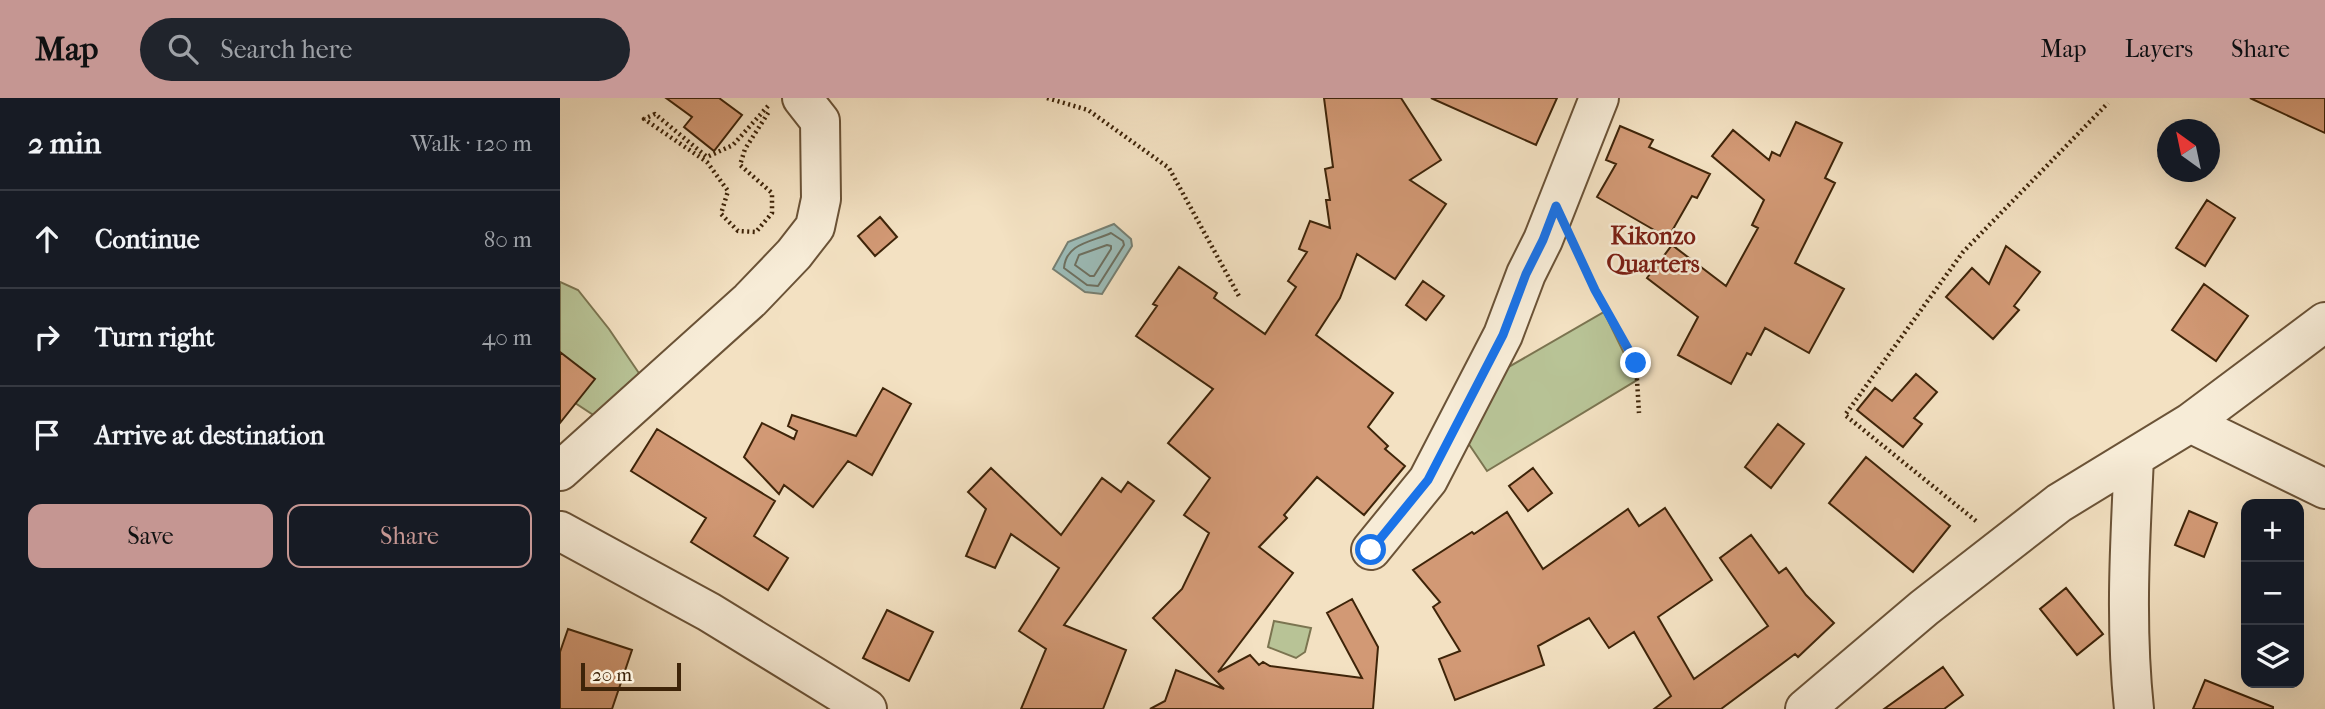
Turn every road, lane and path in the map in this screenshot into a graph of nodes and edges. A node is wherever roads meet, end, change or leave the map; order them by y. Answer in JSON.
{"nodes":[{"id":1,"x":775,"y":98,"type":"edge"},
{"id":2,"x":1047,"y":98,"type":"edge"},
{"id":3,"x":1599,"y":98,"type":"edge"},
{"id":4,"x":2108,"y":103,"type":"dead end"},
{"id":5,"x":804,"y":106,"type":"edge"},
{"id":6,"x":1556,"y":206,"type":"junction"},
{"id":7,"x":1240,"y":298,"type":"dead end"},
{"id":8,"x":2325,"y":322,"type":"edge"},
{"id":9,"x":1639,"y":413,"type":"dead end"},
{"id":10,"x":2190,"y":423,"type":"junction"},
{"id":11,"x":2134,"y":458,"type":"junction"},
{"id":12,"x":560,"y":471,"type":"edge"},
{"id":13,"x":2325,"y":489,"type":"edge"},
{"id":14,"x":560,"y":531,"type":"edge"},
{"id":15,"x":2004,"y":544,"type":"junction"},
{"id":16,"x":1371,"y":550,"type":"dead end"},
{"id":17,"x":836,"y":699,"type":"edge"},
{"id":18,"x":867,"y":709,"type":"edge"},
{"id":19,"x":1805,"y":709,"type":"edge"},
{"id":20,"x":2134,"y":709,"type":"edge"}],
"edges":[{"from":1,"to":5,"type":"path"},
{"from":2,"to":7,"type":"path"},
{"from":3,"to":6,"type":"street"},
{"from":4,"to":15,"type":"path"},
{"from":5,"to":12,"type":"street"},
{"from":6,"to":9,"type":"path"},
{"from":6,"to":16,"type":"street"},
{"from":8,"to":10,"type":"street"},
{"from":10,"to":11,"type":"street"},
{"from":10,"to":13,"type":"street"},
{"from":11,"to":15,"type":"street"},
{"from":11,"to":20,"type":"street"},
{"from":14,"to":17,"type":"street"},
{"from":15,"to":19,"type":"street"},
{"from":17,"to":18,"type":"street"}]}
